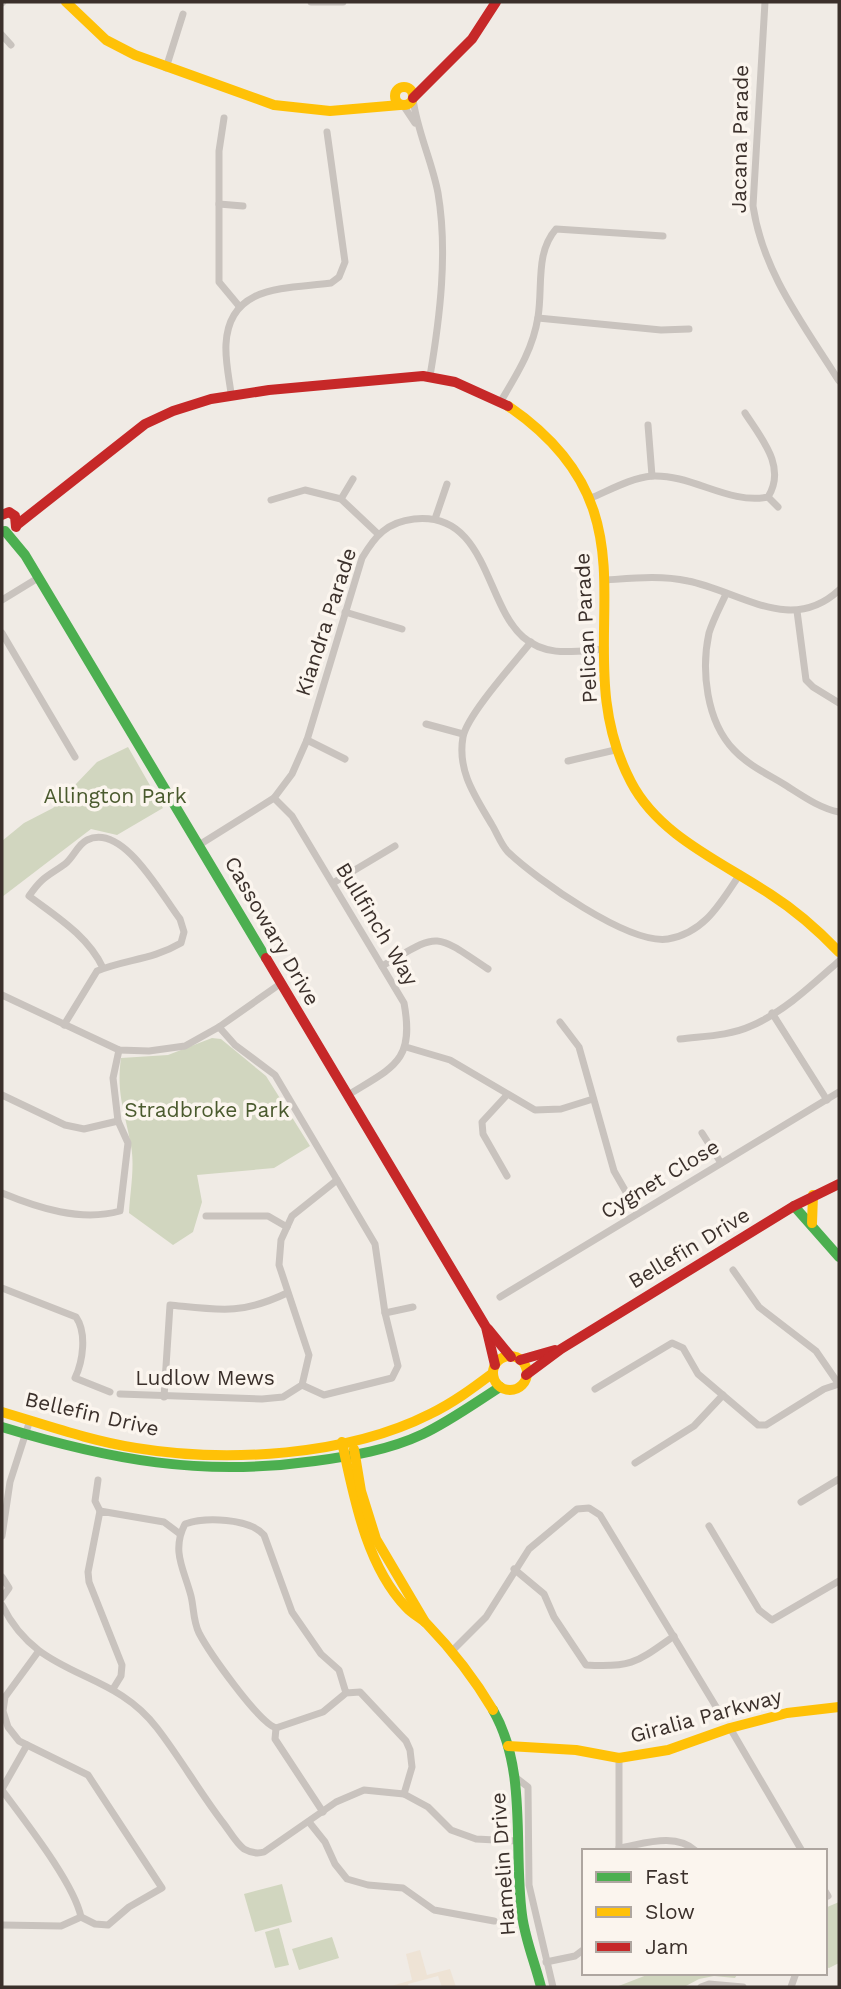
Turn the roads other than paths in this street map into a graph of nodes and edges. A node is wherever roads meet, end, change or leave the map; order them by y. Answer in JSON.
{"nodes":[{"id":1,"x":66,"y":2,"type":"edge"},
{"id":2,"x":311,"y":2,"type":"edge"},
{"id":3,"x":342,"y":2,"type":"edge"},
{"id":4,"x":496,"y":2,"type":"edge"},
{"id":5,"x":765,"y":2,"type":"edge"},
{"id":6,"x":183,"y":14,"type":"dead end"},
{"id":7,"x":2,"y":35,"type":"edge"},
{"id":8,"x":11,"y":45,"type":"dead end"},
{"id":9,"x":166,"y":68,"type":"junction"},
{"id":10,"x":412,"y":95,"type":"junction"},
{"id":11,"x":399,"y":101,"type":"junction"},
{"id":12,"x":224,"y":118,"type":"dead end"},
{"id":13,"x":418,"y":127,"type":"junction"},
{"id":14,"x":327,"y":132,"type":"dead end"},
{"id":15,"x":219,"y":204,"type":"junction"},
{"id":16,"x":243,"y":206,"type":"dead end"},
{"id":17,"x":663,"y":236,"type":"dead end"},
{"id":18,"x":239,"y":306,"type":"junction"},
{"id":19,"x":538,"y":318,"type":"junction"},
{"id":20,"x":689,"y":329,"type":"dead end"},
{"id":21,"x":430,"y":376,"type":"junction"},
{"id":22,"x":839,"y":379,"type":"edge"},
{"id":23,"x":231,"y":393,"type":"junction"},
{"id":24,"x":501,"y":401,"type":"junction"},
{"id":25,"x":745,"y":413,"type":"dead end"},
{"id":26,"x":648,"y":425,"type":"dead end"},
{"id":27,"x":653,"y":476,"type":"junction"},
{"id":28,"x":353,"y":479,"type":"dead end"},
{"id":29,"x":447,"y":484,"type":"dead end"},
{"id":30,"x":768,"y":496,"type":"junction"},
{"id":31,"x":590,"y":498,"type":"junction"},
{"id":32,"x":341,"y":499,"type":"junction"},
{"id":33,"x":271,"y":500,"type":"dead end"},
{"id":34,"x":778,"y":507,"type":"dead end"},
{"id":35,"x":10,"y":517,"type":"edge"},
{"id":36,"x":435,"y":519,"type":"junction"},
{"id":37,"x":3,"y":530,"type":"edge"},
{"id":38,"x":377,"y":533,"type":"junction"},
{"id":39,"x":25,"y":555,"type":"junction"},
{"id":40,"x":38,"y":578,"type":"junction"},
{"id":41,"x":607,"y":580,"type":"junction"},
{"id":42,"x":839,"y":590,"type":"edge"},
{"id":43,"x":726,"y":594,"type":"junction"},
{"id":44,"x":2,"y":600,"type":"edge"},
{"id":45,"x":797,"y":611,"type":"junction"},
{"id":46,"x":345,"y":612,"type":"junction"},
{"id":47,"x":402,"y":629,"type":"dead end"},
{"id":48,"x":2,"y":633,"type":"edge"},
{"id":49,"x":531,"y":642,"type":"junction"},
{"id":50,"x":605,"y":649,"type":"junction"},
{"id":51,"x":839,"y":703,"type":"edge"},
{"id":52,"x":426,"y":724,"type":"dead end"},
{"id":53,"x":463,"y":734,"type":"junction"},
{"id":54,"x":307,"y":740,"type":"junction"},
{"id":55,"x":615,"y":750,"type":"junction"},
{"id":56,"x":75,"y":757,"type":"dead end"},
{"id":57,"x":345,"y":759,"type":"dead end"},
{"id":58,"x":568,"y":761,"type":"dead end"},
{"id":59,"x":274,"y":798,"type":"junction"},
{"id":60,"x":839,"y":811,"type":"edge"},
{"id":61,"x":199,"y":845,"type":"junction"},
{"id":62,"x":395,"y":846,"type":"dead end"},
{"id":63,"x":740,"y":874,"type":"junction"},
{"id":64,"x":333,"y":883,"type":"junction"},
{"id":65,"x":839,"y":952,"type":"edge"},
{"id":66,"x":839,"y":961,"type":"edge"},
{"id":67,"x":382,"y":966,"type":"junction"},
{"id":68,"x":103,"y":968,"type":"junction"},
{"id":69,"x":488,"y":969,"type":"dead end"},
{"id":70,"x":280,"y":984,"type":"junction"},
{"id":71,"x":2,"y":995,"type":"edge"},
{"id":72,"x":772,"y":1013,"type":"junction"},
{"id":73,"x":560,"y":1022,"type":"dead end"},
{"id":74,"x":64,"y":1025,"type":"junction"},
{"id":75,"x":219,"y":1027,"type":"junction"},
{"id":76,"x":681,"y":1039,"type":"dead end"},
{"id":77,"x":406,"y":1046,"type":"junction"},
{"id":78,"x":118,"y":1050,"type":"junction"},
{"id":79,"x":839,"y":1092,"type":"edge"},
{"id":80,"x":2,"y":1095,"type":"edge"},
{"id":81,"x":348,"y":1095,"type":"junction"},
{"id":82,"x":506,"y":1096,"type":"junction"},
{"id":83,"x":593,"y":1099,"type":"junction"},
{"id":84,"x":827,"y":1100,"type":"junction"},
{"id":85,"x":118,"y":1121,"type":"junction"},
{"id":86,"x":702,"y":1133,"type":"dead end"},
{"id":87,"x":721,"y":1163,"type":"junction"},
{"id":88,"x":507,"y":1176,"type":"dead end"},
{"id":89,"x":337,"y":1180,"type":"junction"},
{"id":90,"x":839,"y":1184,"type":"edge"},
{"id":91,"x":2,"y":1193,"type":"edge"},
{"id":92,"x":813,"y":1195,"type":"junction"},
{"id":93,"x":794,"y":1206,"type":"junction"},
{"id":94,"x":638,"y":1213,"type":"junction"},
{"id":95,"x":206,"y":1216,"type":"dead end"},
{"id":96,"x":812,"y":1223,"type":"junction"},
{"id":97,"x":287,"y":1227,"type":"junction"},
{"id":98,"x":839,"y":1256,"type":"edge"},
{"id":99,"x":733,"y":1270,"type":"dead end"},
{"id":100,"x":2,"y":1288,"type":"edge"},
{"id":101,"x":287,"y":1293,"type":"junction"},
{"id":102,"x":500,"y":1297,"type":"dead end"},
{"id":103,"x":413,"y":1307,"type":"dead end"},
{"id":104,"x":386,"y":1312,"type":"junction"},
{"id":105,"x":486,"y":1327,"type":"junction"},
{"id":106,"x":561,"y":1349,"type":"junction"},
{"id":107,"x":515,"y":1358,"type":"junction"},
{"id":108,"x":494,"y":1369,"type":"junction"},
{"id":109,"x":526,"y":1375,"type":"junction"},
{"id":110,"x":839,"y":1384,"type":"edge"},
{"id":111,"x":302,"y":1385,"type":"junction"},
{"id":112,"x":500,"y":1387,"type":"junction"},
{"id":113,"x":595,"y":1389,"type":"dead end"},
{"id":114,"x":110,"y":1392,"type":"dead end"},
{"id":115,"x":120,"y":1394,"type":"dead end"},
{"id":116,"x":723,"y":1395,"type":"junction"},
{"id":117,"x":164,"y":1397,"type":"junction"},
{"id":118,"x":2,"y":1412,"type":"edge"},
{"id":119,"x":30,"y":1420,"type":"junction"},
{"id":120,"x":2,"y":1427,"type":"edge"},
{"id":121,"x":26,"y":1435,"type":"junction"},
{"id":122,"x":347,"y":1441,"type":"junction"},
{"id":123,"x":349,"y":1456,"type":"junction"},
{"id":124,"x":635,"y":1463,"type":"dead end"},
{"id":125,"x":839,"y":1479,"type":"edge"},
{"id":126,"x":98,"y":1480,"type":"dead end"},
{"id":127,"x":801,"y":1502,"type":"dead end"},
{"id":128,"x":100,"y":1511,"type":"junction"},
{"id":129,"x":709,"y":1526,"type":"dead end"},
{"id":130,"x":180,"y":1534,"type":"junction"},
{"id":131,"x":2,"y":1536,"type":"edge"},
{"id":132,"x":514,"y":1569,"type":"junction"},
{"id":133,"x":2,"y":1577,"type":"edge"},
{"id":134,"x":839,"y":1581,"type":"edge"},
{"id":135,"x":2,"y":1598,"type":"edge"},
{"id":136,"x":2,"y":1605,"type":"edge"},
{"id":137,"x":674,"y":1636,"type":"junction"},
{"id":138,"x":453,"y":1650,"type":"junction"},
{"id":139,"x":38,"y":1652,"type":"junction"},
{"id":140,"x":5,"y":1689,"type":"edge"},
{"id":141,"x":113,"y":1689,"type":"junction"},
{"id":142,"x":346,"y":1693,"type":"junction"},
{"id":143,"x":839,"y":1707,"type":"edge"},
{"id":144,"x":718,"y":1710,"type":"dead end"},
{"id":145,"x":276,"y":1728,"type":"junction"},
{"id":146,"x":730,"y":1728,"type":"junction"},
{"id":147,"x":27,"y":1745,"type":"junction"},
{"id":148,"x":508,"y":1746,"type":"junction"},
{"id":149,"x":541,"y":1748,"type":"junction"},
{"id":150,"x":619,"y":1758,"type":"junction"},
{"id":151,"x":513,"y":1761,"type":"junction"},
{"id":152,"x":515,"y":1777,"type":"junction"},
{"id":153,"x":2,"y":1790,"type":"edge"},
{"id":154,"x":404,"y":1794,"type":"junction"},
{"id":155,"x":323,"y":1812,"type":"junction"},
{"id":156,"x":309,"y":1822,"type":"junction"},
{"id":157,"x":516,"y":1841,"type":"junction"},
{"id":158,"x":619,"y":1849,"type":"edge"},
{"id":159,"x":624,"y":1849,"type":"edge"},
{"id":160,"x":694,"y":1849,"type":"edge"},
{"id":161,"x":801,"y":1849,"type":"edge"},
{"id":162,"x":81,"y":1917,"type":"junction"},
{"id":163,"x":494,"y":1922,"type":"dead end"},
{"id":164,"x":2,"y":1925,"type":"edge"},
{"id":165,"x":582,"y":1951,"type":"edge"},
{"id":166,"x":546,"y":1962,"type":"junction"},
{"id":167,"x":541,"y":1987,"type":"edge"},
{"id":168,"x":553,"y":1987,"type":"edge"},
{"id":169,"x":701,"y":1987,"type":"edge"},
{"id":170,"x":743,"y":1987,"type":"edge"}],
"edges":[{"from":1,"to":9,"type":"street"},
{"from":2,"to":3,"type":"street"},
{"from":4,"to":10,"type":"street"},
{"from":5,"to":22,"type":"street","name":"Jacana Parade"},
{"from":6,"to":9,"type":"street"},
{"from":7,"to":8,"type":"street"},
{"from":9,"to":11,"type":"street"},
{"from":10,"to":11,"type":"street"},
{"from":10,"to":11,"type":"street"},
{"from":10,"to":13,"type":"street"},
{"from":11,"to":13,"type":"street"},
{"from":12,"to":15,"type":"street"},
{"from":13,"to":21,"type":"street"},
{"from":14,"to":18,"type":"street"},
{"from":15,"to":16,"type":"street"},
{"from":15,"to":18,"type":"street"},
{"from":17,"to":19,"type":"street"},
{"from":18,"to":23,"type":"street"},
{"from":19,"to":20,"type":"street"},
{"from":19,"to":24,"type":"street"},
{"from":21,"to":23,"type":"street","name":"Pelican Parade"},
{"from":21,"to":24,"type":"street","name":"Pelican Parade"},
{"from":23,"to":35,"type":"street","name":"Pelican Parade"},
{"from":24,"to":31,"type":"street","name":"Pelican Parade"},
{"from":25,"to":30,"type":"street"},
{"from":26,"to":27,"type":"street"},
{"from":27,"to":30,"type":"street"},
{"from":27,"to":31,"type":"street"},
{"from":28,"to":32,"type":"street"},
{"from":29,"to":36,"type":"street"},
{"from":30,"to":34,"type":"street"},
{"from":31,"to":41,"type":"street","name":"Pelican Parade"},
{"from":32,"to":33,"type":"street"},
{"from":32,"to":38,"type":"street"},
{"from":35,"to":37,"type":"street"},
{"from":35,"to":39,"type":"street","name":"Cassowary Drive"},
{"from":36,"to":38,"type":"street","name":"Kiandra Parade"},
{"from":36,"to":49,"type":"street"},
{"from":37,"to":39,"type":"street","name":"Cassowary Drive"},
{"from":38,"to":46,"type":"street","name":"Kiandra Parade"},
{"from":39,"to":40,"type":"street","name":"Cassowary Drive"},
{"from":40,"to":44,"type":"street"},
{"from":40,"to":61,"type":"street","name":"Cassowary Drive"},
{"from":41,"to":43,"type":"street"},
{"from":41,"to":50,"type":"street","name":"Pelican Parade"},
{"from":42,"to":45,"type":"street"},
{"from":43,"to":45,"type":"street"},
{"from":43,"to":60,"type":"street"},
{"from":45,"to":51,"type":"street"},
{"from":46,"to":47,"type":"street"},
{"from":46,"to":54,"type":"street","name":"Kiandra Parade"},
{"from":48,"to":56,"type":"street"},
{"from":49,"to":50,"type":"street"},
{"from":49,"to":53,"type":"street"},
{"from":50,"to":55,"type":"street","name":"Pelican Parade"},
{"from":52,"to":53,"type":"street"},
{"from":53,"to":63,"type":"street"},
{"from":54,"to":57,"type":"street"},
{"from":54,"to":59,"type":"street","name":"Kiandra Parade"},
{"from":55,"to":58,"type":"street"},
{"from":55,"to":63,"type":"street","name":"Pelican Parade"},
{"from":59,"to":61,"type":"street","name":"Kiandra Parade"},
{"from":59,"to":64,"type":"street","name":"Bullfinch Way"},
{"from":61,"to":70,"type":"street","name":"Cassowary Drive"},
{"from":62,"to":64,"type":"street"},
{"from":63,"to":65,"type":"street","name":"Pelican Parade"},
{"from":64,"to":67,"type":"street","name":"Bullfinch Way"},
{"from":66,"to":72,"type":"street"},
{"from":67,"to":69,"type":"street"},
{"from":67,"to":77,"type":"street","name":"Bullfinch Way"},
{"from":68,"to":68,"type":"street"},
{"from":68,"to":74,"type":"street"},
{"from":70,"to":75,"type":"street"},
{"from":70,"to":81,"type":"street","name":"Cassowary Drive"},
{"from":71,"to":74,"type":"street"},
{"from":72,"to":76,"type":"street"},
{"from":72,"to":84,"type":"street"},
{"from":73,"to":83,"type":"street"},
{"from":74,"to":78,"type":"street"},
{"from":75,"to":78,"type":"street"},
{"from":75,"to":89,"type":"street"},
{"from":77,"to":81,"type":"street"},
{"from":77,"to":82,"type":"street"},
{"from":78,"to":85,"type":"street"},
{"from":79,"to":84,"type":"street","name":"Cygnet Close"},
{"from":80,"to":85,"type":"street"},
{"from":81,"to":105,"type":"street","name":"Cassowary Drive"},
{"from":82,"to":83,"type":"street"},
{"from":82,"to":88,"type":"street"},
{"from":83,"to":94,"type":"street"},
{"from":84,"to":87,"type":"street","name":"Cygnet Close"},
{"from":85,"to":91,"type":"street"},
{"from":86,"to":87,"type":"street"},
{"from":87,"to":94,"type":"street","name":"Cygnet Close"},
{"from":89,"to":97,"type":"street","name":"Ludlow Mews"},
{"from":89,"to":104,"type":"street"},
{"from":90,"to":92,"type":"street","name":"Bellefin Drive"},
{"from":92,"to":93,"type":"street","name":"Bellefin Drive"},
{"from":92,"to":96,"type":"street"},
{"from":93,"to":96,"type":"street"},
{"from":93,"to":106,"type":"street","name":"Bellefin Drive"},
{"from":94,"to":102,"type":"street","name":"Cygnet Close"},
{"from":95,"to":97,"type":"street"},
{"from":96,"to":98,"type":"street"},
{"from":97,"to":101,"type":"street","name":"Ludlow Mews"},
{"from":99,"to":110,"type":"street"},
{"from":100,"to":114,"type":"street"},
{"from":101,"to":111,"type":"street","name":"Ludlow Mews"},
{"from":101,"to":117,"type":"street"},
{"from":103,"to":104,"type":"street"},
{"from":104,"to":111,"type":"street"},
{"from":105,"to":107,"type":"street","name":"Cassowary Drive"},
{"from":105,"to":108,"type":"street","name":"Cassowary Drive"},
{"from":106,"to":107,"type":"street","name":"Bellefin Drive"},
{"from":106,"to":109,"type":"street","name":"Bellefin Drive"},
{"from":107,"to":108,"type":"street"},
{"from":107,"to":109,"type":"street"},
{"from":108,"to":112,"type":"street"},
{"from":108,"to":122,"type":"street","name":"Bellefin Drive"},
{"from":109,"to":112,"type":"street"},
{"from":110,"to":116,"type":"street"},
{"from":111,"to":117,"type":"street","name":"Ludlow Mews"},
{"from":112,"to":123,"type":"street","name":"Bellefin Drive"},
{"from":113,"to":116,"type":"street"},
{"from":115,"to":117,"type":"street","name":"Ludlow Mews"},
{"from":116,"to":124,"type":"street"},
{"from":118,"to":119,"type":"street","name":"Bellefin Drive"},
{"from":119,"to":121,"type":"street"},
{"from":119,"to":122,"type":"street","name":"Bellefin Drive"},
{"from":120,"to":121,"type":"street","name":"Bellefin Drive"},
{"from":121,"to":123,"type":"street","name":"Bellefin Drive"},
{"from":121,"to":131,"type":"street"},
{"from":122,"to":123,"type":"street","name":"Hamelin Drive"},
{"from":123,"to":138,"type":"street","name":"Hamelin Drive"},
{"from":125,"to":127,"type":"street"},
{"from":126,"to":128,"type":"street"},
{"from":128,"to":130,"type":"street"},
{"from":128,"to":141,"type":"street"},
{"from":129,"to":134,"type":"street"},
{"from":130,"to":142,"type":"street"},
{"from":130,"to":145,"type":"street"},
{"from":132,"to":137,"type":"street"},
{"from":132,"to":137,"type":"street"},
{"from":132,"to":138,"type":"street"},
{"from":133,"to":135,"type":"street"},
{"from":136,"to":139,"type":"street"},
{"from":137,"to":144,"type":"street"},
{"from":138,"to":148,"type":"street","name":"Hamelin Drive"},
{"from":139,"to":140,"type":"street"},
{"from":139,"to":141,"type":"street"},
{"from":140,"to":147,"type":"street"},
{"from":141,"to":156,"type":"street"},
{"from":142,"to":145,"type":"street"},
{"from":142,"to":154,"type":"street"},
{"from":143,"to":146,"type":"street","name":"Giralia Parkway"},
{"from":145,"to":155,"type":"street"},
{"from":146,"to":150,"type":"street","name":"Giralia Parkway"},
{"from":146,"to":161,"type":"street"},
{"from":147,"to":153,"type":"street"},
{"from":147,"to":162,"type":"street"},
{"from":148,"to":149,"type":"street","name":"Giralia Parkway"},
{"from":148,"to":151,"type":"street","name":"Hamelin Drive"},
{"from":149,"to":150,"type":"street","name":"Giralia Parkway"},
{"from":149,"to":151,"type":"street","name":"Giralia Parkway"},
{"from":150,"to":158,"type":"street"},
{"from":151,"to":152,"type":"street","name":"Hamelin Drive"},
{"from":152,"to":157,"type":"street","name":"Hamelin Drive"},
{"from":152,"to":166,"type":"street","name":"Hamelin Drive"},
{"from":153,"to":162,"type":"street"},
{"from":154,"to":155,"type":"street"},
{"from":154,"to":157,"type":"street"},
{"from":155,"to":156,"type":"street"},
{"from":156,"to":163,"type":"street"},
{"from":157,"to":167,"type":"street","name":"Hamelin Drive"},
{"from":159,"to":160,"type":"street"},
{"from":162,"to":164,"type":"street"},
{"from":165,"to":166,"type":"street"},
{"from":166,"to":168,"type":"street","name":"Hamelin Drive"},
{"from":169,"to":170,"type":"street"}]}
